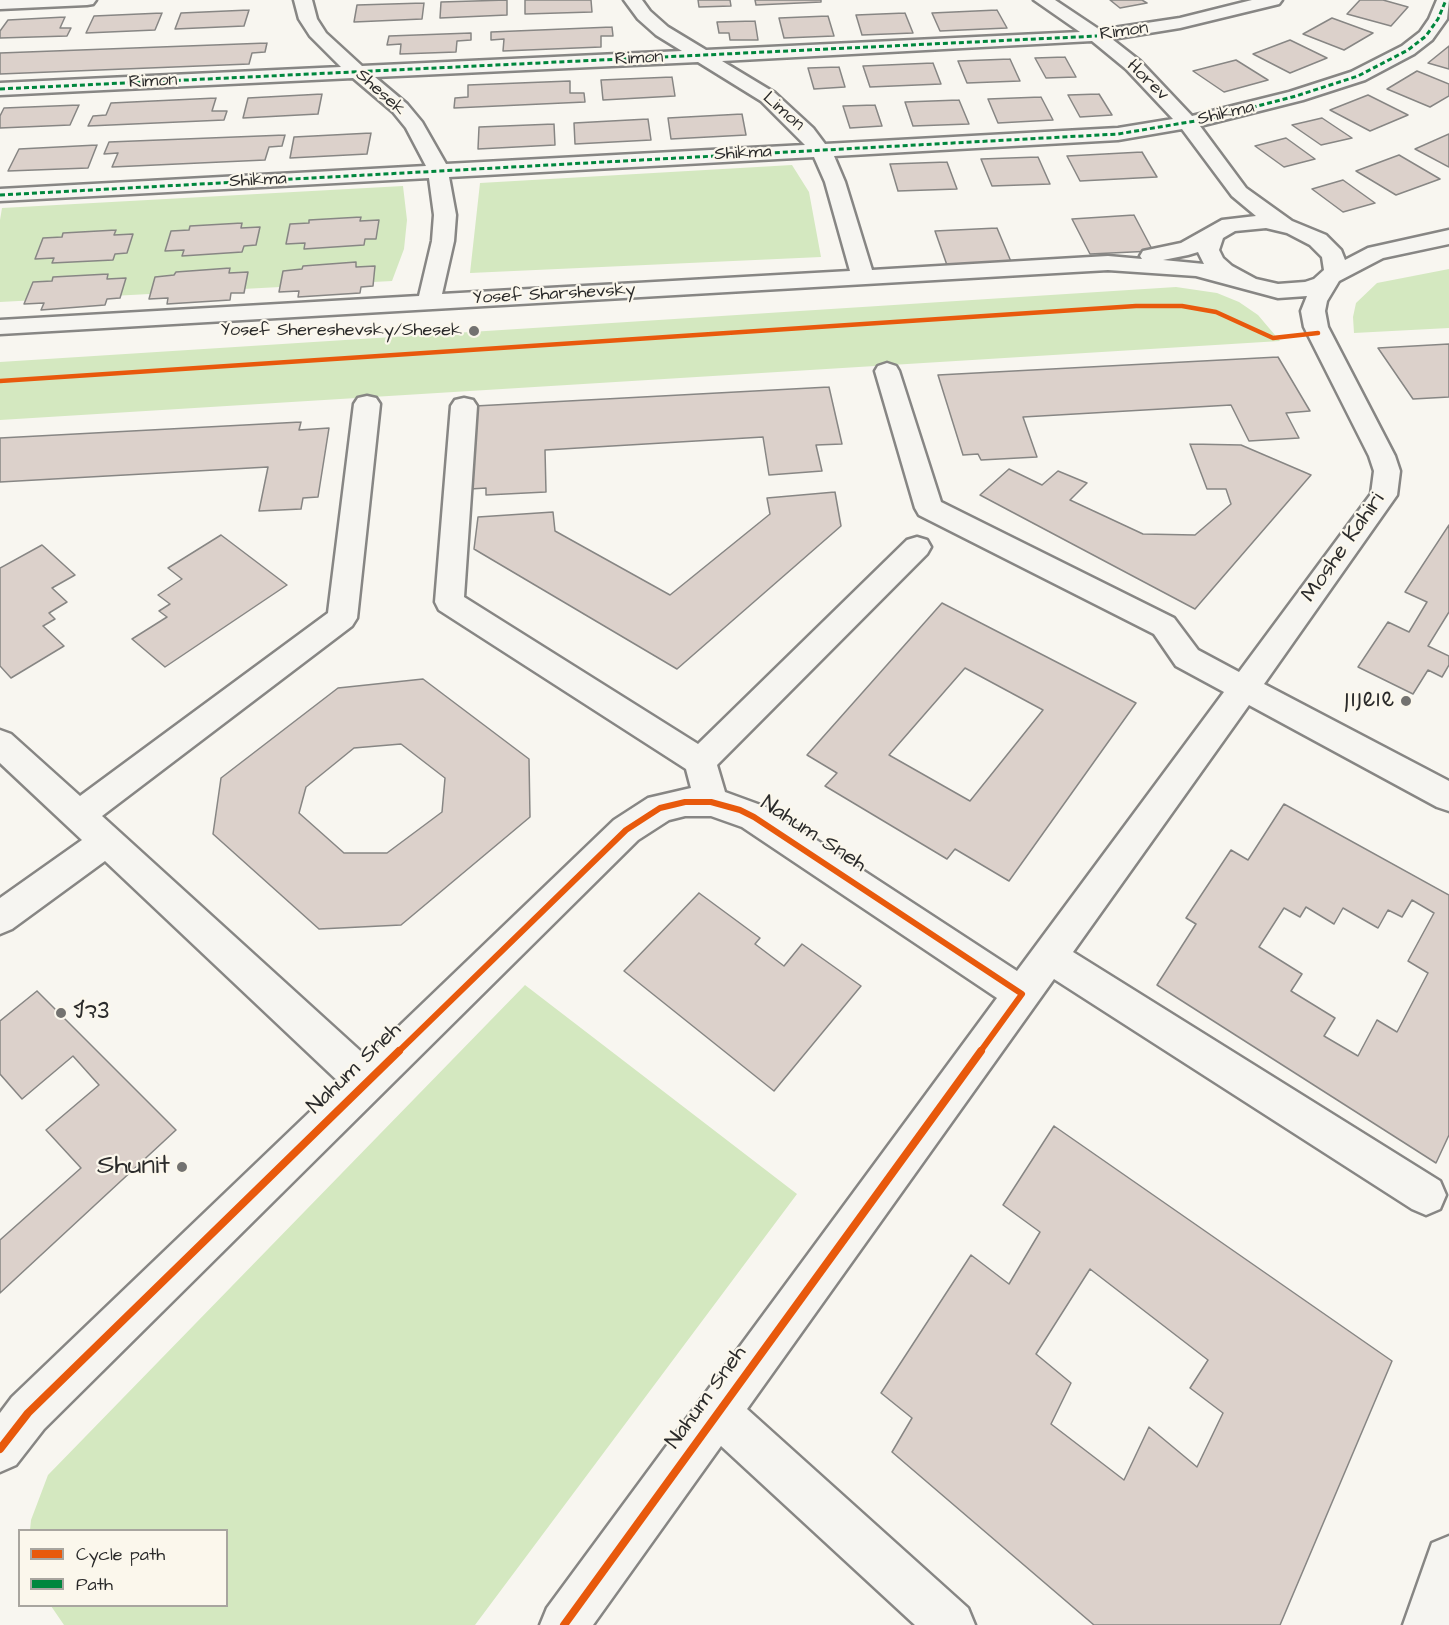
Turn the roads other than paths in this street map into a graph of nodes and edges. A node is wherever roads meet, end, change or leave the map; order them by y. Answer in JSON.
{"nodes":[{"id":1,"x":87,"y":0,"type":"edge"},
{"id":2,"x":303,"y":0,"type":"edge"},
{"id":3,"x":633,"y":0,"type":"edge"},
{"id":4,"x":1043,"y":0,"type":"edge"},
{"id":5,"x":1273,"y":0,"type":"edge"},
{"id":6,"x":1446,"y":0,"type":"edge"},
{"id":7,"x":0,"y":4,"type":"edge"},
{"id":8,"x":1097,"y":36,"type":"junction"},
{"id":9,"x":701,"y":57,"type":"junction"},
{"id":10,"x":358,"y":73,"type":"junction"},
{"id":11,"x":0,"y":89,"type":"edge"},
{"id":12,"x":1188,"y":123,"type":"junction"},
{"id":13,"x":820,"y":150,"type":"junction"},
{"id":14,"x":437,"y":171,"type":"junction"},
{"id":15,"x":1230,"y":183,"type":"junction"},
{"id":16,"x":0,"y":195,"type":"edge"},
{"id":17,"x":1290,"y":227,"type":"junction"},
{"id":18,"x":1218,"y":232,"type":"junction"},
{"id":19,"x":1449,"y":237,"type":"edge"},
{"id":20,"x":1416,"y":243,"type":"junction"},
{"id":21,"x":1108,"y":263,"type":"junction"},
{"id":22,"x":863,"y":278,"type":"junction"},
{"id":23,"x":1330,"y":278,"type":"junction"},
{"id":24,"x":1248,"y":284,"type":"junction"},
{"id":25,"x":429,"y":303,"type":"junction"},
{"id":26,"x":0,"y":327,"type":"edge"},
{"id":27,"x":1318,"y":333,"type":"junction"},
{"id":28,"x":887,"y":371,"type":"dead end"},
{"id":29,"x":367,"y":404,"type":"dead end"},
{"id":30,"x":464,"y":406,"type":"dead end"},
{"id":31,"x":917,"y":547,"type":"dead end"},
{"id":32,"x":1244,"y":689,"type":"junction"},
{"id":33,"x":0,"y":743,"type":"edge"},
{"id":34,"x":700,"y":762,"type":"junction"},
{"id":35,"x":1449,"y":797,"type":"edge"},
{"id":36,"x":711,"y":802,"type":"junction"},
{"id":37,"x":78,"y":816,"type":"junction"},
{"id":38,"x":106,"y":840,"type":"junction"},
{"id":39,"x":0,"y":918,"type":"edge"},
{"id":40,"x":1049,"y":956,"type":"junction"},
{"id":41,"x":1022,"y":994,"type":"junction"},
{"id":42,"x":367,"y":1082,"type":"junction"},
{"id":43,"x":1426,"y":1195,"type":"dead end"},
{"id":44,"x":718,"y":1413,"type":"junction"},
{"id":45,"x":0,"y":1449,"type":"edge"},
{"id":46,"x":1449,"y":1560,"type":"edge"},
{"id":47,"x":564,"y":1625,"type":"edge"},
{"id":48,"x":951,"y":1625,"type":"edge"},
{"id":49,"x":1427,"y":1625,"type":"edge"}],
"edges":[{"from":1,"to":7,"type":"street"},
{"from":2,"to":10,"type":"street","name":"Shesek"},
{"from":3,"to":9,"type":"street","name":"Limon"},
{"from":4,"to":8,"type":"street","name":"Horev"},
{"from":5,"to":8,"type":"street","name":"Rimon"},
{"from":6,"to":12,"type":"street","name":"Shikma"},
{"from":8,"to":9,"type":"street","name":"Rimon"},
{"from":8,"to":12,"type":"street","name":"Horev"},
{"from":9,"to":10,"type":"street","name":"Rimon"},
{"from":9,"to":13,"type":"street","name":"Limon"},
{"from":10,"to":11,"type":"street","name":"Rimon"},
{"from":10,"to":14,"type":"street","name":"Shesek"},
{"from":12,"to":13,"type":"street","name":"Shikma"},
{"from":12,"to":15,"type":"street","name":"Horev"},
{"from":13,"to":14,"type":"street","name":"Shikma"},
{"from":13,"to":22,"type":"street","name":"Limon"},
{"from":14,"to":16,"type":"street","name":"Shikma"},
{"from":14,"to":25,"type":"street","name":"Shesek"},
{"from":15,"to":17,"type":"street","name":"Horev"},
{"from":15,"to":18,"type":"street"},
{"from":17,"to":18,"type":"street","name":"Yosef Sharshevsky"},
{"from":17,"to":20,"type":"street"},
{"from":17,"to":23,"type":"street","name":"Horev"},
{"from":18,"to":21,"type":"street","name":"Yosef Sharshevsky"},
{"from":18,"to":24,"type":"street"},
{"from":19,"to":20,"type":"street"},
{"from":20,"to":23,"type":"street"},
{"from":21,"to":22,"type":"street","name":"Yosef Sharshevsky"},
{"from":21,"to":24,"type":"street","name":"Yosef Sharshevsky"},
{"from":22,"to":25,"type":"street","name":"Yosef Sharshevsky"},
{"from":23,"to":24,"type":"street"},
{"from":23,"to":27,"type":"street","name":"Moshe Kahiri"},
{"from":24,"to":27,"type":"street","name":"Moshe Kahiri"},
{"from":25,"to":26,"type":"street","name":"Yosef Sharshevsky"},
{"from":27,"to":32,"type":"street","name":"Moshe Kahiri"},
{"from":28,"to":32,"type":"street"},
{"from":29,"to":37,"type":"street"},
{"from":30,"to":34,"type":"street"},
{"from":31,"to":34,"type":"street"},
{"from":32,"to":35,"type":"street"},
{"from":32,"to":40,"type":"street","name":"Moshe Kahiri"},
{"from":33,"to":37,"type":"street","name":"Nahum Sneh"},
{"from":34,"to":36,"type":"street"},
{"from":36,"to":41,"type":"street","name":"Nahum Sneh"},
{"from":36,"to":42,"type":"street","name":"Nahum Sneh"},
{"from":37,"to":38,"type":"street","name":"Nahum Sneh"},
{"from":38,"to":39,"type":"street"},
{"from":38,"to":42,"type":"street","name":"Nahum Sneh"},
{"from":40,"to":41,"type":"street","name":"Moshe Kahiri"},
{"from":40,"to":43,"type":"street"},
{"from":41,"to":44,"type":"street","name":"Nahum Sneh"},
{"from":42,"to":45,"type":"street","name":"Nahum Sneh"},
{"from":44,"to":47,"type":"street","name":"Nahum Sneh"},
{"from":44,"to":48,"type":"street","name":"Nahum Sneh"},
{"from":46,"to":49,"type":"street"}]}
